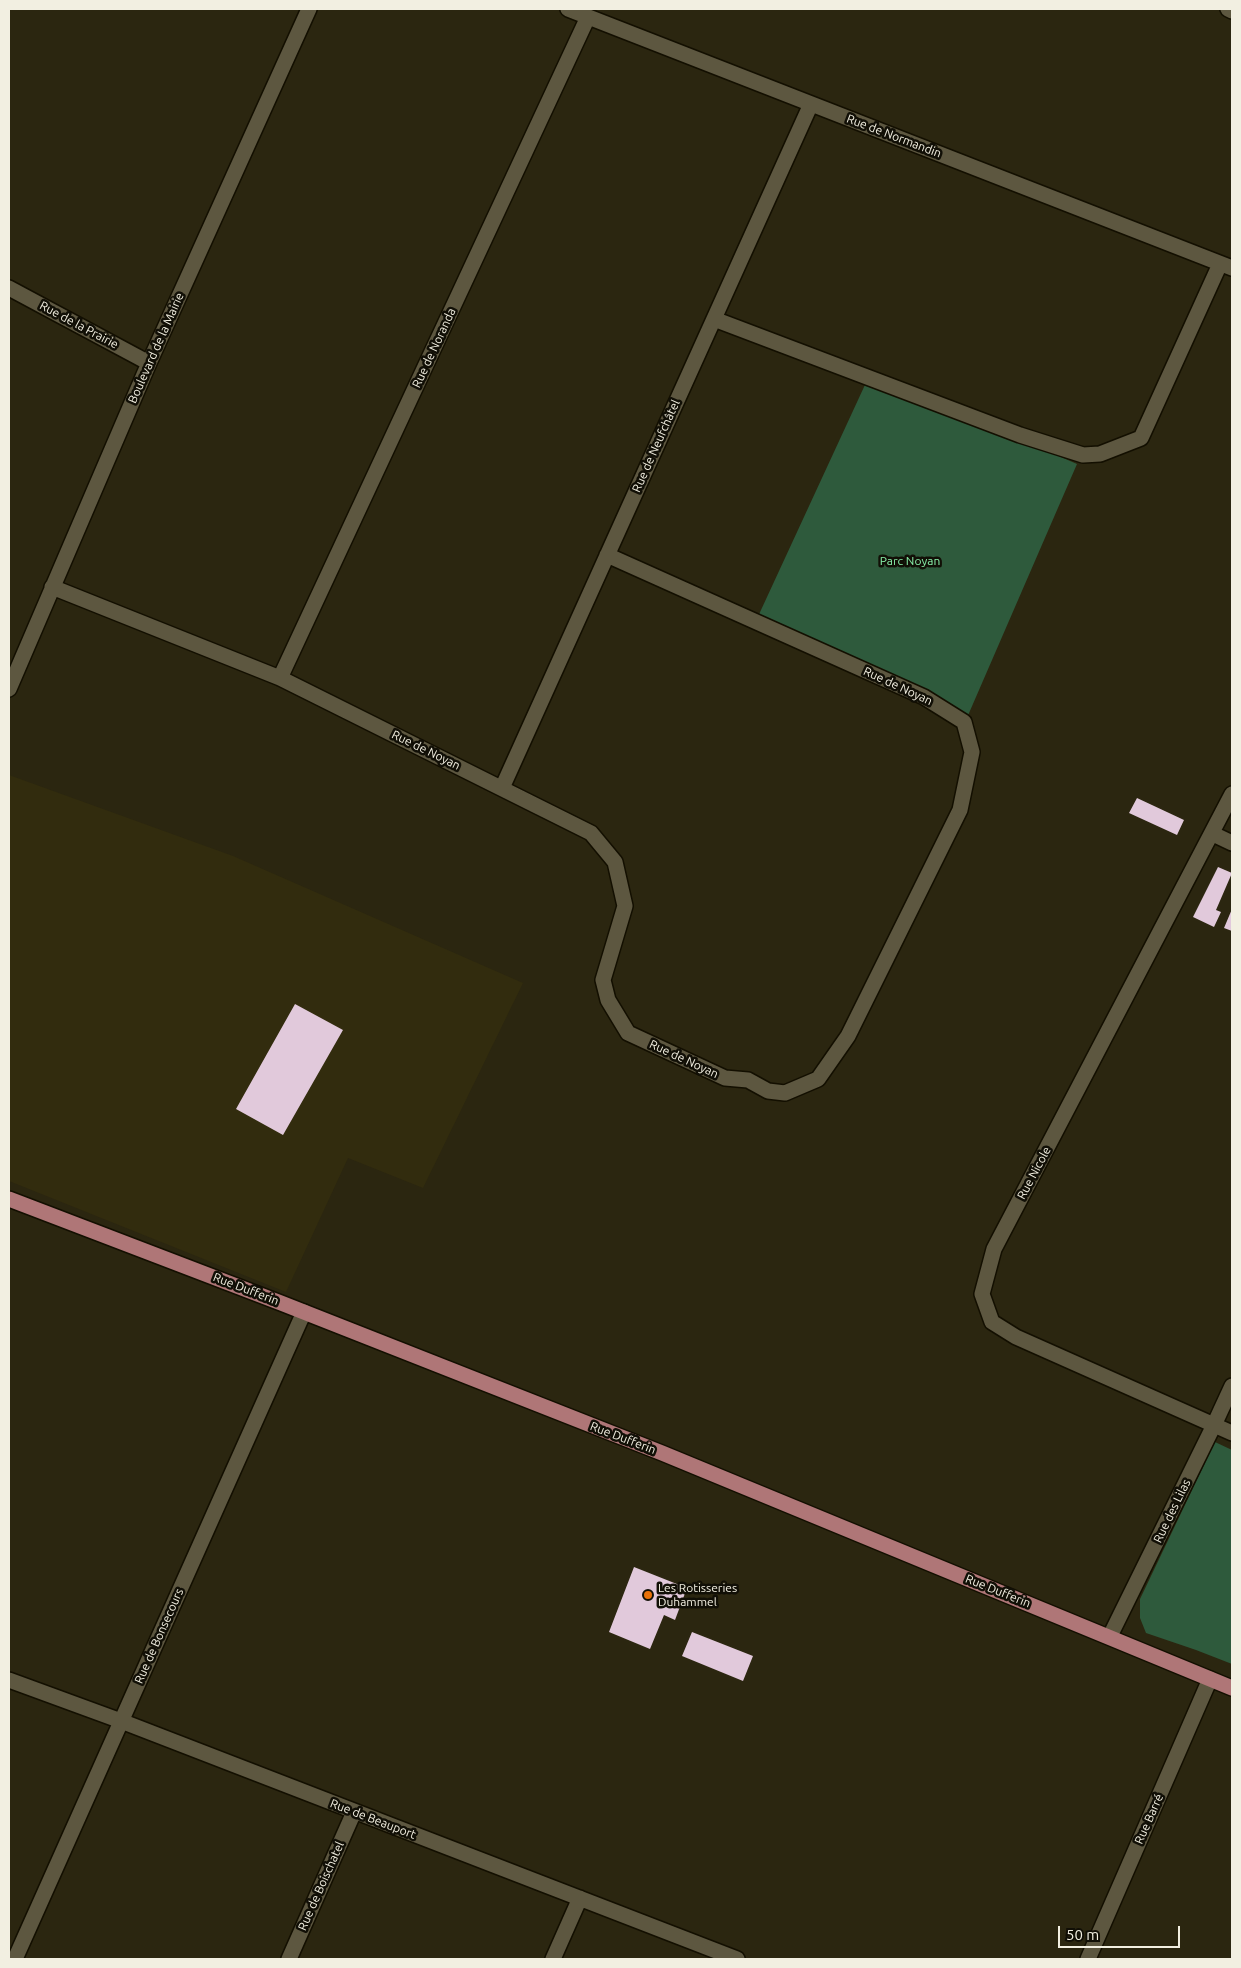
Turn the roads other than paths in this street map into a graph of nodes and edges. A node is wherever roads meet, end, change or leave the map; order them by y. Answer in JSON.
{"nodes":[{"id":1,"x":309,"y":9,"type":"edge"},
{"id":2,"x":568,"y":9,"type":"edge"},
{"id":3,"x":1228,"y":9,"type":"edge"},
{"id":4,"x":1232,"y":11,"type":"edge"},
{"id":5,"x":588,"y":17,"type":"junction"},
{"id":6,"x":811,"y":104,"type":"junction"},
{"id":7,"x":1226,"y":266,"type":"edge"},
{"id":8,"x":9,"y":288,"type":"edge"},
{"id":9,"x":714,"y":319,"type":"junction"},
{"id":10,"x":150,"y":363,"type":"junction"},
{"id":11,"x":607,"y":555,"type":"junction"},
{"id":12,"x":52,"y":587,"type":"junction"},
{"id":13,"x":280,"y":678,"type":"junction"},
{"id":14,"x":9,"y":689,"type":"edge"},
{"id":15,"x":502,"y":788,"type":"junction"},
{"id":16,"x":1232,"y":794,"type":"edge"},
{"id":17,"x":1213,"y":834,"type":"junction"},
{"id":18,"x":1232,"y":844,"type":"edge"},
{"id":19,"x":9,"y":1199,"type":"edge"},
{"id":20,"x":304,"y":1312,"type":"junction"},
{"id":21,"x":1232,"y":1386,"type":"edge"},
{"id":22,"x":1214,"y":1426,"type":"junction"},
{"id":23,"x":1232,"y":1433,"type":"edge"},
{"id":24,"x":1110,"y":1636,"type":"junction"},
{"id":25,"x":1210,"y":1679,"type":"junction"},
{"id":26,"x":9,"y":1680,"type":"edge"},
{"id":27,"x":1232,"y":1688,"type":"edge"},
{"id":28,"x":121,"y":1721,"type":"junction"},
{"id":29,"x":354,"y":1812,"type":"junction"},
{"id":30,"x":580,"y":1898,"type":"junction"},
{"id":31,"x":15,"y":1959,"type":"edge"},
{"id":32,"x":289,"y":1959,"type":"edge"},
{"id":33,"x":553,"y":1959,"type":"edge"},
{"id":34,"x":738,"y":1959,"type":"edge"},
{"id":35,"x":1088,"y":1959,"type":"edge"}],
"edges":[{"from":1,"to":10,"type":"street","name":"Boulevard de la Mairie"},
{"from":2,"to":5,"type":"street","name":"Rue de Normandin"},
{"from":3,"to":4,"type":"street"},
{"from":5,"to":6,"type":"street","name":"Rue de Normandin"},
{"from":5,"to":13,"type":"street","name":"Rue de Noranda"},
{"from":6,"to":7,"type":"street","name":"Rue de Normandin"},
{"from":6,"to":9,"type":"street","name":"Rue de Neufchâtel"},
{"from":7,"to":9,"type":"street","name":"Rue de Normandin"},
{"from":8,"to":10,"type":"street","name":"Rue de la Prairie"},
{"from":9,"to":11,"type":"street","name":"Rue de Neufchâtel"},
{"from":10,"to":12,"type":"street","name":"Boulevard de la Mairie"},
{"from":11,"to":15,"type":"street","name":"Rue de Neufchâtel"},
{"from":11,"to":15,"type":"street","name":"Rue de Noyan"},
{"from":12,"to":13,"type":"street","name":"Rue de Noyan"},
{"from":12,"to":14,"type":"street","name":"Boulevard de la Mairie"},
{"from":13,"to":15,"type":"street","name":"Rue de Noyan"},
{"from":16,"to":17,"type":"street","name":"Rue Nicole"},
{"from":17,"to":18,"type":"street"},
{"from":17,"to":22,"type":"street","name":"Rue Nicole"},
{"from":19,"to":20,"type":"main road","name":"Rue Dufferin"},
{"from":20,"to":24,"type":"main road","name":"Rue Dufferin"},
{"from":20,"to":28,"type":"street","name":"Rue de Bonsecours"},
{"from":21,"to":22,"type":"street","name":"Rue des Lilas"},
{"from":22,"to":23,"type":"street","name":"Rue Nicole"},
{"from":22,"to":24,"type":"street","name":"Rue des Lilas"},
{"from":24,"to":25,"type":"main road","name":"Rue Dufferin"},
{"from":25,"to":27,"type":"main road","name":"Rue Dufferin"},
{"from":25,"to":35,"type":"street","name":"Rue Barré"},
{"from":26,"to":28,"type":"street","name":"Rue de Beauport"},
{"from":28,"to":29,"type":"street","name":"Rue de Beauport"},
{"from":28,"to":31,"type":"street","name":"Rue de Bonsecours"},
{"from":29,"to":30,"type":"street","name":"Rue de Beauport"},
{"from":29,"to":32,"type":"street","name":"Rue de Boischatel"},
{"from":30,"to":33,"type":"street"},
{"from":30,"to":34,"type":"street","name":"Rue de Beauport"}]}
